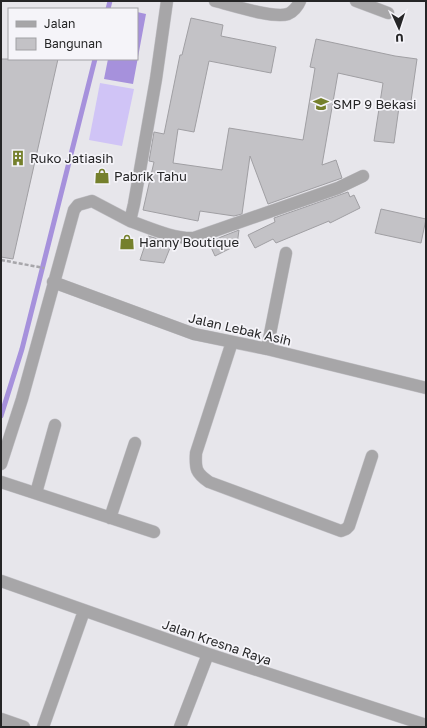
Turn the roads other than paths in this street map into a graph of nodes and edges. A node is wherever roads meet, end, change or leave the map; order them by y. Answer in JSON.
{"nodes":[{"id":1,"x":167,"y":1,"type":"edge"},
{"id":2,"x":215,"y":1,"type":"edge"},
{"id":3,"x":300,"y":1,"type":"edge"},
{"id":4,"x":356,"y":1,"type":"edge"},
{"id":5,"x":388,"y":13,"type":"dead end"},
{"id":6,"x":363,"y":176,"type":"dead end"},
{"id":7,"x":130,"y":221,"type":"junction"},
{"id":8,"x":286,"y":253,"type":"dead end"},
{"id":9,"x":53,"y":282,"type":"junction"},
{"id":10,"x":232,"y":342,"type":"junction"},
{"id":11,"x":267,"y":349,"type":"junction"},
{"id":12,"x":426,"y":388,"type":"edge"},
{"id":13,"x":55,"y":425,"type":"dead end"},
{"id":14,"x":135,"y":443,"type":"dead end"},
{"id":15,"x":372,"y":456,"type":"dead end"},
{"id":16,"x":1,"y":464,"type":"edge"},
{"id":17,"x":1,"y":482,"type":"edge"},
{"id":18,"x":36,"y":493,"type":"junction"},
{"id":19,"x":110,"y":518,"type":"junction"},
{"id":20,"x":154,"y":532,"type":"dead end"},
{"id":21,"x":1,"y":581,"type":"edge"},
{"id":22,"x":84,"y":611,"type":"junction"},
{"id":23,"x":208,"y":654,"type":"junction"},
{"id":24,"x":1,"y":719,"type":"edge"},
{"id":25,"x":426,"y":725,"type":"edge"},
{"id":26,"x":24,"y":727,"type":"edge"},
{"id":27,"x":43,"y":727,"type":"edge"},
{"id":28,"x":180,"y":727,"type":"edge"}],
"edges":[{"from":1,"to":7,"type":"street"},
{"from":2,"to":3,"type":"street"},
{"from":4,"to":5,"type":"street"},
{"from":6,"to":7,"type":"street"},
{"from":7,"to":9,"type":"street"},
{"from":8,"to":11,"type":"street"},
{"from":9,"to":10,"type":"street","name":"Jalan Lebak Asih"},
{"from":9,"to":16,"type":"street"},
{"from":10,"to":11,"type":"street","name":"Jalan Lebak Asih"},
{"from":10,"to":15,"type":"street"},
{"from":11,"to":12,"type":"street","name":"Jalan Lebak Asih"},
{"from":13,"to":18,"type":"street"},
{"from":14,"to":19,"type":"street"},
{"from":17,"to":18,"type":"street"},
{"from":18,"to":19,"type":"street"},
{"from":19,"to":20,"type":"street"},
{"from":21,"to":22,"type":"street","name":"Jalan Kresna Raya"},
{"from":22,"to":23,"type":"street","name":"Jalan Kresna Raya"},
{"from":22,"to":27,"type":"street"},
{"from":23,"to":25,"type":"street","name":"Jalan Kresna Raya"},
{"from":23,"to":28,"type":"street"},
{"from":24,"to":26,"type":"street"}]}
